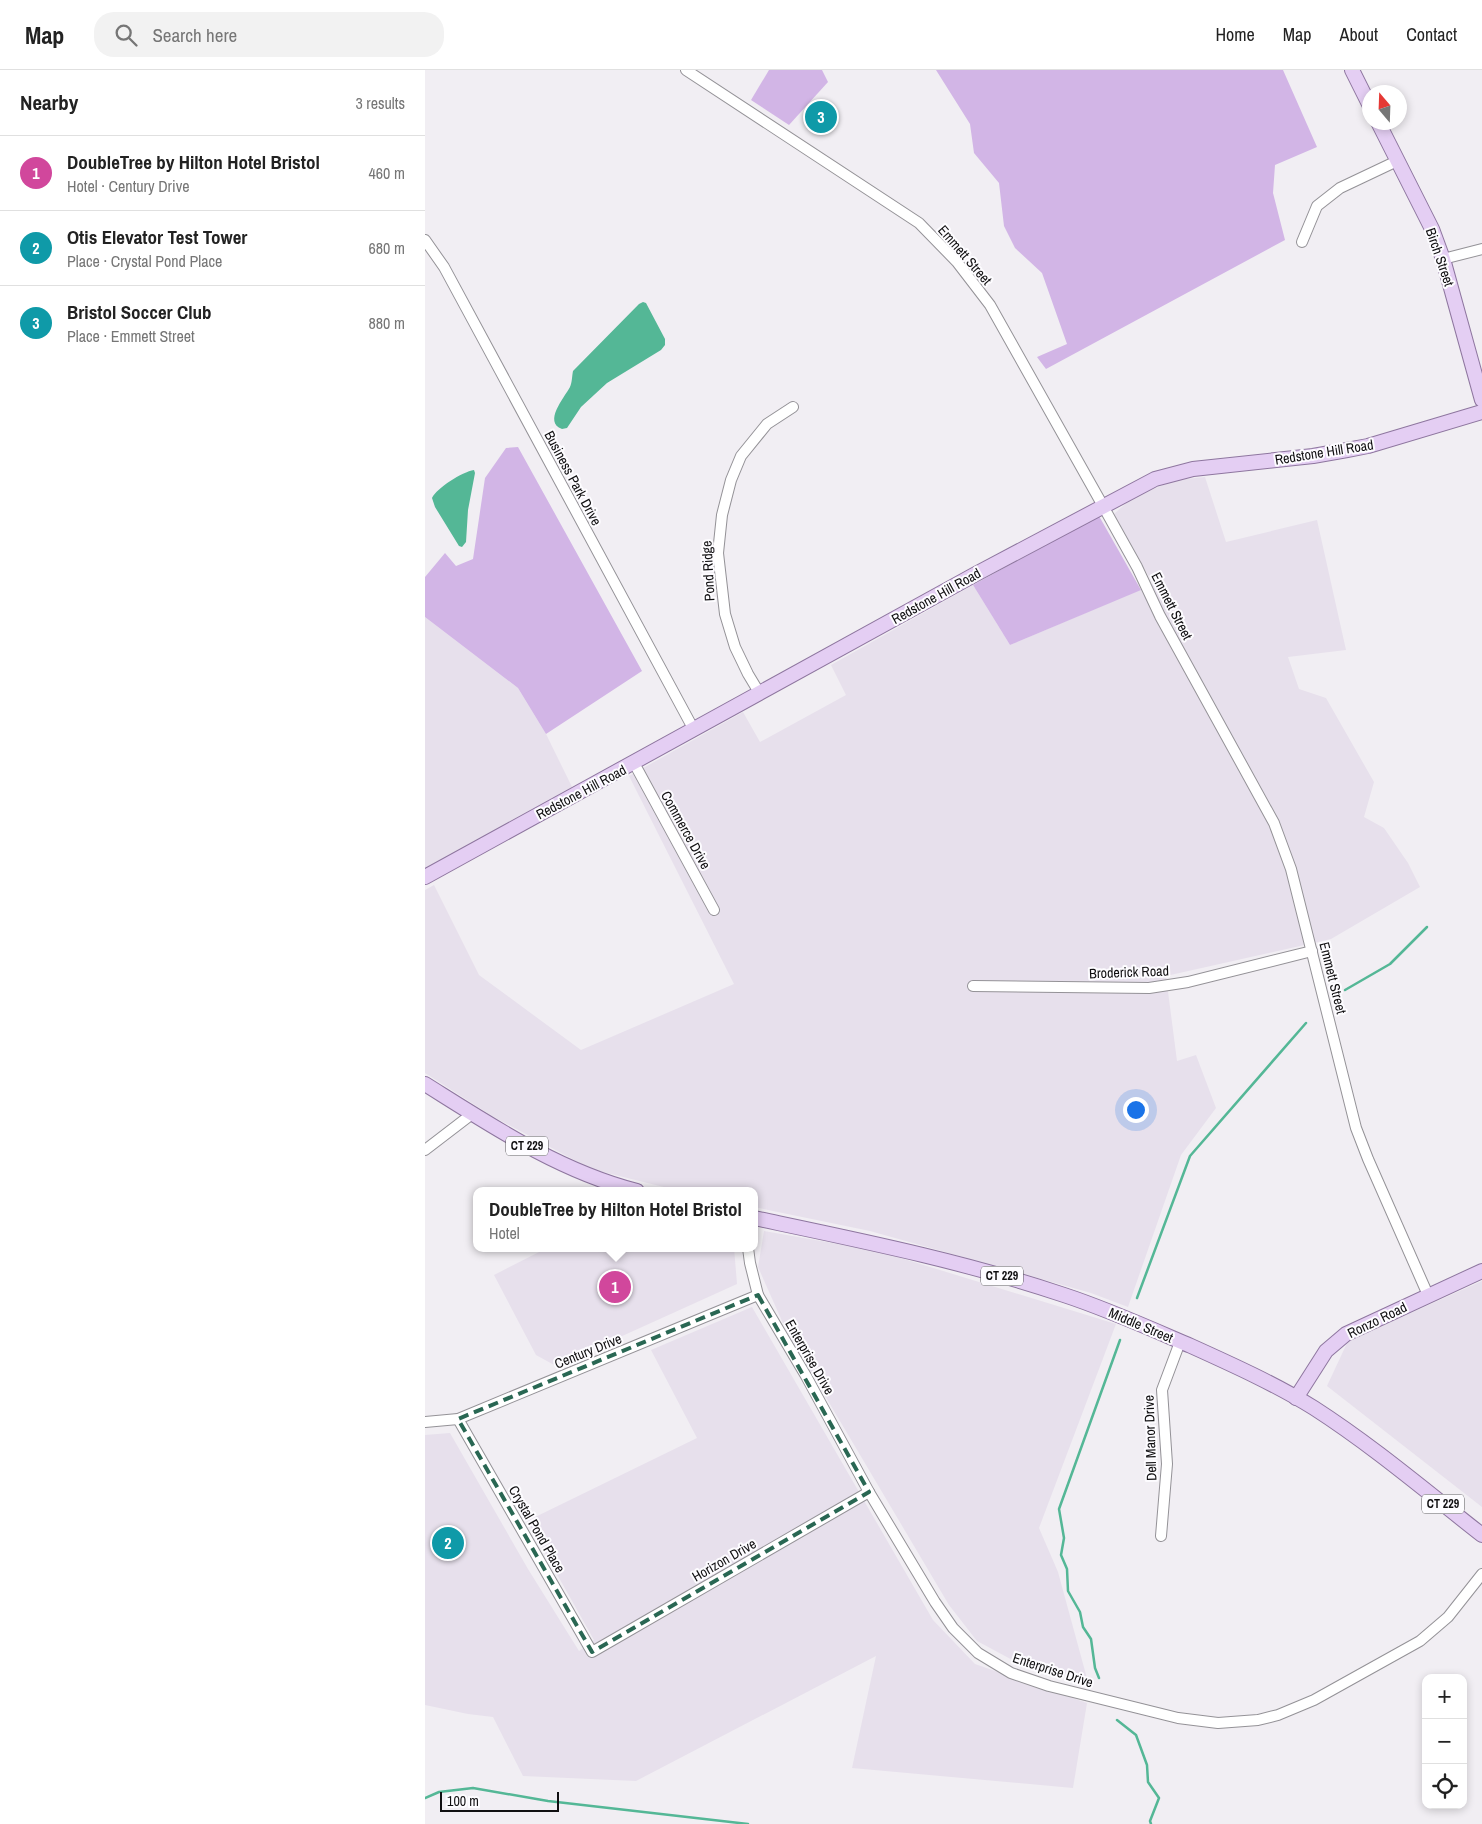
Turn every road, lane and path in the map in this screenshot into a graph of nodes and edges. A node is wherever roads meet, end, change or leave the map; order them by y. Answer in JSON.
{"nodes":[{"id":1,"x":686,"y":70,"type":"edge"},
{"id":2,"x":1352,"y":70,"type":"edge"},
{"id":3,"x":1362,"y":90,"type":"edge"},
{"id":4,"x":1382,"y":130,"type":"edge"},
{"id":5,"x":1397,"y":161,"type":"junction"},
{"id":6,"x":425,"y":240,"type":"edge"},
{"id":7,"x":1302,"y":242,"type":"dead end"},
{"id":8,"x":1482,"y":249,"type":"edge"},
{"id":9,"x":1443,"y":259,"type":"junction"},
{"id":10,"x":1482,"y":400,"type":"edge"},
{"id":11,"x":793,"y":407,"type":"dead end"},
{"id":12,"x":1482,"y":412,"type":"edge"},
{"id":13,"x":1103,"y":505,"type":"junction"},
{"id":14,"x":760,"y":694,"type":"junction"},
{"id":15,"x":694,"y":730,"type":"junction"},
{"id":16,"x":634,"y":764,"type":"junction"},
{"id":17,"x":425,"y":877,"type":"edge"},
{"id":18,"x":714,"y":910,"type":"dead end"},
{"id":19,"x":1312,"y":951,"type":"junction"},
{"id":20,"x":973,"y":986,"type":"dead end"},
{"id":21,"x":425,"y":1084,"type":"edge"},
{"id":22,"x":472,"y":1114,"type":"junction"},
{"id":23,"x":425,"y":1150,"type":"edge"},
{"id":24,"x":624,"y":1187,"type":"edge"},
{"id":25,"x":758,"y":1219,"type":"edge"},
{"id":26,"x":749,"y":1252,"type":"edge"},
{"id":27,"x":1482,"y":1271,"type":"edge"},
{"id":28,"x":758,"y":1295,"type":"junction"},
{"id":29,"x":1428,"y":1295,"type":"junction"},
{"id":30,"x":1181,"y":1342,"type":"junction"},
{"id":31,"x":1296,"y":1398,"type":"junction"},
{"id":32,"x":458,"y":1419,"type":"junction"},
{"id":33,"x":425,"y":1422,"type":"edge"},
{"id":34,"x":869,"y":1492,"type":"junction"},
{"id":35,"x":1482,"y":1535,"type":"edge"},
{"id":36,"x":1161,"y":1536,"type":"dead end"},
{"id":37,"x":1482,"y":1574,"type":"edge"},
{"id":38,"x":592,"y":1652,"type":"joint"}],
"edges":[{"from":1,"to":13,"type":"street","name":"Emmett Street"},
{"from":2,"to":3,"type":"main road"},
{"from":4,"to":5,"type":"main road","name":"Birch Street"},
{"from":5,"to":7,"type":"street"},
{"from":5,"to":9,"type":"main road","name":"Birch Street"},
{"from":6,"to":15,"type":"street","name":"Business Park Drive"},
{"from":8,"to":9,"type":"street"},
{"from":9,"to":10,"type":"main road","name":"Birch Street"},
{"from":11,"to":14,"type":"street","name":"Pond Ridge"},
{"from":12,"to":13,"type":"main road","name":"Redstone Hill Road"},
{"from":13,"to":14,"type":"main road","name":"Redstone Hill Road"},
{"from":13,"to":19,"type":"street","name":"Emmett Street"},
{"from":14,"to":15,"type":"main road","name":"Redstone Hill Road"},
{"from":15,"to":16,"type":"main road","name":"Redstone Hill Road"},
{"from":16,"to":17,"type":"main road","name":"Redstone Hill Road"},
{"from":16,"to":18,"type":"street","name":"Commerce Drive"},
{"from":19,"to":20,"type":"street","name":"Broderick Road"},
{"from":19,"to":29,"type":"street","name":"Emmett Street"},
{"from":21,"to":22,"type":"main road","number":"CT 229"},
{"from":22,"to":23,"type":"street"},
{"from":22,"to":24,"type":"main road","number":"CT 229"},
{"from":25,"to":30,"type":"main road","name":"Middle Street","number":"CT 229"},
{"from":26,"to":28,"type":"street","name":"Enterprise Drive"},
{"from":27,"to":29,"type":"main road","name":"Ronzo Road"},
{"from":28,"to":32,"type":"street","name":"Century Drive"},
{"from":28,"to":34,"type":"street","name":"Enterprise Drive"},
{"from":29,"to":31,"type":"main road","name":"Ronzo Road"},
{"from":30,"to":31,"type":"main road","name":"Middle Street","number":"CT 229"},
{"from":30,"to":36,"type":"street","name":"Dell Manor Drive"},
{"from":31,"to":35,"type":"main road","name":"Middle Street","number":"CT 229"},
{"from":32,"to":33,"type":"street","name":"Century Drive"},
{"from":32,"to":38,"type":"street","name":"Crystal Pond Place"},
{"from":34,"to":37,"type":"street","name":"Enterprise Drive"},
{"from":34,"to":38,"type":"street","name":"Horizon Drive"}]}
